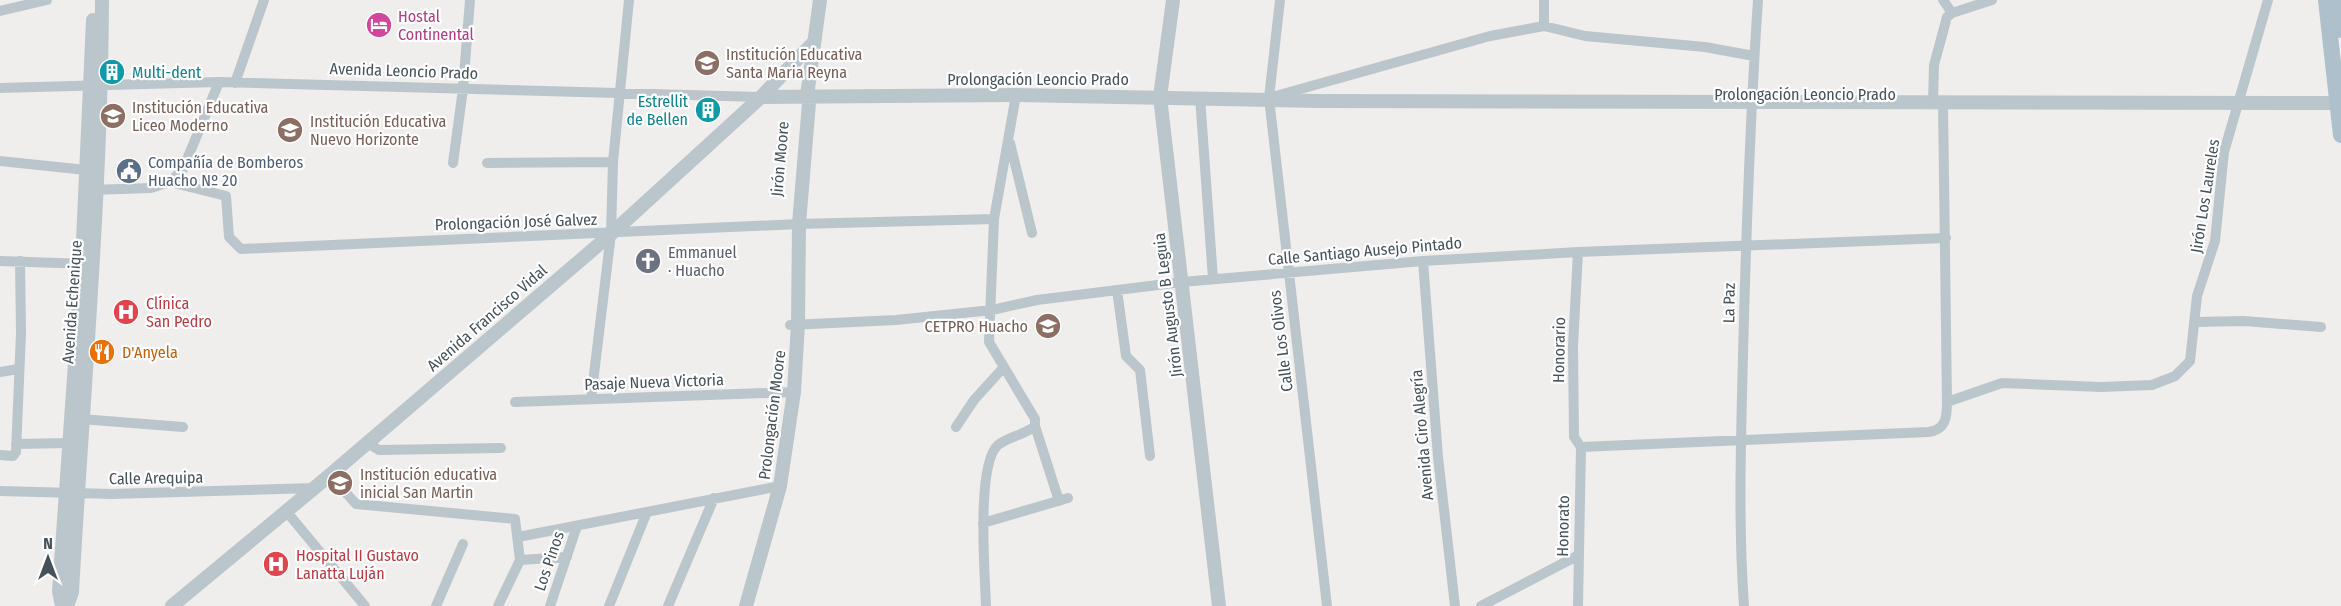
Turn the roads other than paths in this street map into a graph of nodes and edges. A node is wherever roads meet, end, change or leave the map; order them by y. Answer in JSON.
{"nodes":[{"id":1,"x":46,"y":0,"type":"edge"},
{"id":2,"x":94,"y":0,"type":"edge"},
{"id":3,"x":102,"y":0,"type":"edge"},
{"id":4,"x":264,"y":0,"type":"edge"},
{"id":5,"x":470,"y":0,"type":"edge"},
{"id":6,"x":629,"y":0,"type":"edge"},
{"id":7,"x":820,"y":0,"type":"edge"},
{"id":8,"x":1173,"y":0,"type":"edge"},
{"id":9,"x":1280,"y":0,"type":"edge"},
{"id":10,"x":1544,"y":0,"type":"edge"},
{"id":11,"x":1758,"y":0,"type":"edge"},
{"id":12,"x":1943,"y":0,"type":"edge"},
{"id":13,"x":1992,"y":0,"type":"edge"},
{"id":14,"x":2268,"y":0,"type":"edge"},
{"id":15,"x":2326,"y":0,"type":"edge"},
{"id":16,"x":2338,"y":0,"type":"edge"},
{"id":17,"x":0,"y":11,"type":"edge"},
{"id":18,"x":1952,"y":13,"type":"junction"},
{"id":19,"x":1544,"y":26,"type":"junction"},
{"id":20,"x":2341,"y":30,"type":"edge"},
{"id":21,"x":812,"y":44,"type":"junction"},
{"id":22,"x":1754,"y":56,"type":"junction"},
{"id":23,"x":219,"y":82,"type":"junction"},
{"id":24,"x":235,"y":83,"type":"junction"},
{"id":25,"x":96,"y":84,"type":"junction"},
{"id":26,"x":0,"y":88,"type":"edge"},
{"id":27,"x":463,"y":89,"type":"junction"},
{"id":28,"x":620,"y":93,"type":"junction"},
{"id":29,"x":1016,"y":94,"type":"junction"},
{"id":30,"x":807,"y":96,"type":"junction"},
{"id":31,"x":761,"y":97,"type":"junction"},
{"id":32,"x":1160,"y":97,"type":"junction"},
{"id":33,"x":1200,"y":97,"type":"junction"},
{"id":34,"x":1269,"y":98,"type":"junction"},
{"id":35,"x":1753,"y":106,"type":"junction"},
{"id":36,"x":1940,"y":106,"type":"junction"},
{"id":37,"x":2340,"y":107,"type":"edge"},
{"id":38,"x":2238,"y":108,"type":"junction"},
{"id":39,"x":2341,"y":135,"type":"edge"},
{"id":40,"x":1009,"y":138,"type":"junction"},
{"id":41,"x":0,"y":161,"type":"edge"},
{"id":42,"x":613,"y":162,"type":"junction"},
{"id":43,"x":453,"y":163,"type":"dead end"},
{"id":44,"x":487,"y":163,"type":"dead end"},
{"id":45,"x":86,"y":170,"type":"junction"},
{"id":46,"x":170,"y":182,"type":"junction"},
{"id":47,"x":91,"y":190,"type":"junction"},
{"id":48,"x":994,"y":219,"type":"junction"},
{"id":49,"x":795,"y":225,"type":"junction"},
{"id":50,"x":1032,"y":233,"type":"dead end"},
{"id":51,"x":611,"y":234,"type":"junction"},
{"id":52,"x":1946,"y":238,"type":"junction"},
{"id":53,"x":1745,"y":246,"type":"junction"},
{"id":54,"x":1578,"y":252,"type":"junction"},
{"id":55,"x":0,"y":261,"type":"edge"},
{"id":56,"x":20,"y":261,"type":"junction"},
{"id":57,"x":1423,"y":261,"type":"junction"},
{"id":58,"x":87,"y":263,"type":"junction"},
{"id":59,"x":1289,"y":272,"type":"junction"},
{"id":60,"x":1213,"y":279,"type":"junction"},
{"id":61,"x":1182,"y":282,"type":"junction"},
{"id":62,"x":1117,"y":291,"type":"junction"},
{"id":63,"x":992,"y":310,"type":"junction"},
{"id":64,"x":2196,"y":322,"type":"junction"},
{"id":65,"x":794,"y":324,"type":"junction"},
{"id":66,"x":2321,"y":327,"type":"dead end"},
{"id":67,"x":1003,"y":368,"type":"junction"},
{"id":68,"x":18,"y":369,"type":"junction"},
{"id":69,"x":0,"y":372,"type":"edge"},
{"id":70,"x":790,"y":392,"type":"junction"},
{"id":71,"x":591,"y":399,"type":"junction"},
{"id":72,"x":515,"y":402,"type":"dead end"},
{"id":73,"x":1947,"y":402,"type":"junction"},
{"id":74,"x":81,"y":419,"type":"junction"},
{"id":75,"x":1035,"y":426,"type":"junction"},
{"id":76,"x":183,"y":427,"type":"dead end"},
{"id":77,"x":956,"y":427,"type":"dead end"},
{"id":78,"x":1741,"y":440,"type":"junction"},
{"id":79,"x":70,"y":443,"type":"junction"},
{"id":80,"x":367,"y":443,"type":"junction"},
{"id":81,"x":16,"y":444,"type":"junction"},
{"id":82,"x":1581,"y":447,"type":"junction"},
{"id":83,"x":501,"y":448,"type":"dead end"},
{"id":84,"x":0,"y":455,"type":"edge"},
{"id":85,"x":1150,"y":456,"type":"dead end"},
{"id":86,"x":330,"y":475,"type":"junction"},
{"id":87,"x":777,"y":487,"type":"junction"},
{"id":88,"x":314,"y":488,"type":"junction"},
{"id":89,"x":0,"y":491,"type":"edge"},
{"id":90,"x":72,"y":494,"type":"junction"},
{"id":91,"x":714,"y":498,"type":"junction"},
{"id":92,"x":286,"y":511,"type":"junction"},
{"id":93,"x":647,"y":512,"type":"junction"},
{"id":94,"x":983,"y":523,"type":"junction"},
{"id":95,"x":577,"y":526,"type":"junction"},
{"id":96,"x":518,"y":537,"type":"junction"},
{"id":97,"x":463,"y":544,"type":"dead end"},
{"id":98,"x":1577,"y":556,"type":"junction"},
{"id":99,"x":567,"y":557,"type":"junction"},
{"id":100,"x":520,"y":560,"type":"junction"},
{"id":101,"x":62,"y":606,"type":"edge"},
{"id":102,"x":67,"y":606,"type":"edge"},
{"id":103,"x":172,"y":606,"type":"edge"},
{"id":104,"x":365,"y":606,"type":"edge"},
{"id":105,"x":436,"y":606,"type":"edge"},
{"id":106,"x":498,"y":606,"type":"edge"},
{"id":107,"x":550,"y":606,"type":"edge"},
{"id":108,"x":609,"y":606,"type":"edge"},
{"id":109,"x":668,"y":606,"type":"edge"},
{"id":110,"x":741,"y":606,"type":"edge"},
{"id":111,"x":746,"y":606,"type":"edge"},
{"id":112,"x":986,"y":606,"type":"edge"},
{"id":113,"x":1219,"y":606,"type":"edge"},
{"id":114,"x":1327,"y":606,"type":"edge"},
{"id":115,"x":1455,"y":606,"type":"edge"},
{"id":116,"x":1481,"y":606,"type":"edge"},
{"id":117,"x":1578,"y":606,"type":"edge"},
{"id":118,"x":1744,"y":606,"type":"edge"}],
"edges":[{"from":1,"to":17,"type":"street"},
{"from":2,"to":25,"type":"street","name":"Avenida Echenique"},
{"from":3,"to":25,"type":"street","name":"Avenida Echenique"},
{"from":4,"to":24,"type":"street"},
{"from":5,"to":27,"type":"street"},
{"from":6,"to":28,"type":"street"},
{"from":7,"to":21,"type":"street","name":"Jirón Moore"},
{"from":8,"to":32,"type":"street","name":"Jirón Augusto B Leguia"},
{"from":9,"to":34,"type":"street","name":"Calle Los Olivos"},
{"from":10,"to":19,"type":"street"},
{"from":11,"to":22,"type":"street","name":"La Paz"},
{"from":12,"to":18,"type":"street"},
{"from":13,"to":18,"type":"street"},
{"from":14,"to":38,"type":"street","name":"Jirón Los Laureles"},
{"from":15,"to":37,"type":"main road"},
{"from":16,"to":20,"type":"main road"},
{"from":18,"to":36,"type":"street"},
{"from":19,"to":22,"type":"street","name":"Prolongación Leoncio Prado"},
{"from":19,"to":34,"type":"street","name":"Prolongación Leoncio Prado"},
{"from":21,"to":30,"type":"street","name":"Jirón Moore"},
{"from":21,"to":31,"type":"street","name":"Avenida Francisco Vidal"},
{"from":22,"to":35,"type":"street","name":"La Paz"},
{"from":23,"to":24,"type":"street","name":"Avenida Leoncio Prado"},
{"from":23,"to":25,"type":"street","name":"Avenida Leoncio Prado"},
{"from":23,"to":46,"type":"street"},
{"from":24,"to":27,"type":"street","name":"Avenida Leoncio Prado"},
{"from":25,"to":26,"type":"street","name":"Avenida Leoncio Prado"},
{"from":25,"to":45,"type":"street","name":"Avenida Echenique"},
{"from":25,"to":47,"type":"street","name":"Avenida Echenique"},
{"from":27,"to":28,"type":"street","name":"Avenida Leoncio Prado"},
{"from":27,"to":43,"type":"street"},
{"from":28,"to":31,"type":"street","name":"Avenida Leoncio Prado"},
{"from":28,"to":42,"type":"street"},
{"from":29,"to":30,"type":"street","name":"Prolongación Leoncio Prado"},
{"from":29,"to":32,"type":"street","name":"Prolongación Leoncio Prado"},
{"from":29,"to":40,"type":"street"},
{"from":30,"to":31,"type":"street","name":"Avenida Leoncio Prado"},
{"from":30,"to":49,"type":"street","name":"Jirón Moore"},
{"from":31,"to":51,"type":"street","name":"Avenida Francisco Vidal"},
{"from":32,"to":33,"type":"street","name":"Prolongación Leoncio Prado"},
{"from":32,"to":61,"type":"street","name":"Jirón Augusto B Leguia"},
{"from":33,"to":34,"type":"street","name":"Prolongación Leoncio Prado"},
{"from":33,"to":60,"type":"street"},
{"from":34,"to":35,"type":"street","name":"Prolongación Leoncio Prado"},
{"from":34,"to":59,"type":"street","name":"Calle Los Olivos"},
{"from":35,"to":36,"type":"street","name":"Prolongación Leoncio Prado"},
{"from":35,"to":53,"type":"street","name":"La Paz"},
{"from":36,"to":38,"type":"street","name":"Prolongación Leoncio Prado"},
{"from":36,"to":52,"type":"street"},
{"from":37,"to":38,"type":"street","name":"Prolongación Leoncio Prado"},
{"from":37,"to":39,"type":"main road"},
{"from":38,"to":64,"type":"street","name":"Jirón Los Laureles"},
{"from":40,"to":48,"type":"street"},
{"from":40,"to":50,"type":"street"},
{"from":41,"to":45,"type":"street"},
{"from":42,"to":44,"type":"street"},
{"from":42,"to":51,"type":"street"},
{"from":45,"to":47,"type":"street","name":"Avenida Echenique"},
{"from":46,"to":47,"type":"street","name":"Prolongación José Galvez"},
{"from":46,"to":51,"type":"street","name":"Prolongación José Galvez"},
{"from":47,"to":58,"type":"street","name":"Avenida Echenique"},
{"from":48,"to":49,"type":"street","name":"Prolongación José Galvez"},
{"from":48,"to":63,"type":"street"},
{"from":49,"to":51,"type":"street","name":"Prolongación José Galvez"},
{"from":49,"to":65,"type":"street","name":"Prolongación Moore"},
{"from":51,"to":71,"type":"street"},
{"from":51,"to":80,"type":"street","name":"Avenida Francisco Vidal"},
{"from":52,"to":53,"type":"street","name":"Calle Santiago Ausejo Pintado"},
{"from":52,"to":73,"type":"street"},
{"from":53,"to":54,"type":"street","name":"Calle Santiago Ausejo Pintado"},
{"from":53,"to":78,"type":"street","name":"La Paz"},
{"from":54,"to":57,"type":"street","name":"Calle Santiago Ausejo Pintado"},
{"from":54,"to":82,"type":"street","name":"Honorario"},
{"from":55,"to":56,"type":"street"},
{"from":56,"to":58,"type":"street"},
{"from":56,"to":68,"type":"street"},
{"from":57,"to":59,"type":"street","name":"Calle Santiago Ausejo Pintado"},
{"from":57,"to":115,"type":"street","name":"Avenida Ciro Alegría"},
{"from":58,"to":74,"type":"street","name":"Avenida Echenique"},
{"from":58,"to":79,"type":"street","name":"Avenida Echenique"},
{"from":59,"to":60,"type":"street","name":"Calle Santiago Ausejo Pintado"},
{"from":59,"to":114,"type":"street","name":"Calle Los Olivos"},
{"from":60,"to":61,"type":"street","name":"Calle Santiago Ausejo Pintado"},
{"from":61,"to":62,"type":"street","name":"Calle Santiago Ausejo Pintado"},
{"from":61,"to":113,"type":"street","name":"Jirón Augusto B Leguia"},
{"from":62,"to":63,"type":"street","name":"Calle Santiago Ausejo Pintado"},
{"from":62,"to":85,"type":"street"},
{"from":63,"to":65,"type":"street","name":"Calle Santiago Ausejo Pintado"},
{"from":63,"to":67,"type":"street"},
{"from":64,"to":66,"type":"street"},
{"from":64,"to":73,"type":"street","name":"Jirón Los Laureles"},
{"from":65,"to":70,"type":"street","name":"Prolongación Moore"},
{"from":67,"to":75,"type":"street"},
{"from":67,"to":77,"type":"street"},
{"from":68,"to":69,"type":"street"},
{"from":68,"to":81,"type":"street"},
{"from":70,"to":71,"type":"street","name":"Pasaje Nueva Victoria"},
{"from":70,"to":87,"type":"street","name":"Prolongación Moore"},
{"from":71,"to":72,"type":"street","name":"Pasaje Nueva Victoria"},
{"from":73,"to":78,"type":"street"},
{"from":74,"to":76,"type":"street"},
{"from":74,"to":90,"type":"street","name":"Avenida Echenique"},
{"from":75,"to":94,"type":"street"},
{"from":75,"to":94,"type":"street"},
{"from":78,"to":82,"type":"street"},
{"from":78,"to":118,"type":"street","name":"La Paz"},
{"from":79,"to":81,"type":"street"},
{"from":79,"to":90,"type":"street","name":"Avenida Echenique"},
{"from":80,"to":83,"type":"street"},
{"from":80,"to":86,"type":"street","name":"Avenida Francisco Vidal"},
{"from":81,"to":84,"type":"street"},
{"from":82,"to":98,"type":"street","name":"Honorato"},
{"from":86,"to":88,"type":"street","name":"Avenida Francisco Vidal"},
{"from":86,"to":96,"type":"street"},
{"from":87,"to":91,"type":"street"},
{"from":87,"to":110,"type":"street","name":"Prolongación Moore"},
{"from":87,"to":111,"type":"street","name":"Prolongación Moore"},
{"from":88,"to":90,"type":"street","name":"Calle Arequipa"},
{"from":88,"to":92,"type":"street","name":"Avenida Francisco Vidal"},
{"from":89,"to":90,"type":"street","name":"Calle Arequipa"},
{"from":90,"to":101,"type":"street","name":"Avenida Echenique"},
{"from":90,"to":102,"type":"street","name":"Avenida Echenique"},
{"from":91,"to":93,"type":"street"},
{"from":91,"to":109,"type":"street"},
{"from":92,"to":103,"type":"street","name":"Avenida Francisco Vidal"},
{"from":92,"to":104,"type":"street"},
{"from":93,"to":95,"type":"street"},
{"from":93,"to":108,"type":"street"},
{"from":94,"to":112,"type":"street"},
{"from":95,"to":96,"type":"street"},
{"from":95,"to":99,"type":"street","name":"Los Pinos"},
{"from":96,"to":100,"type":"street"},
{"from":97,"to":105,"type":"street"},
{"from":98,"to":116,"type":"street"},
{"from":98,"to":117,"type":"street","name":"Honorato"},
{"from":99,"to":100,"type":"street"},
{"from":99,"to":107,"type":"street","name":"Los Pinos"},
{"from":100,"to":106,"type":"street"}]}
